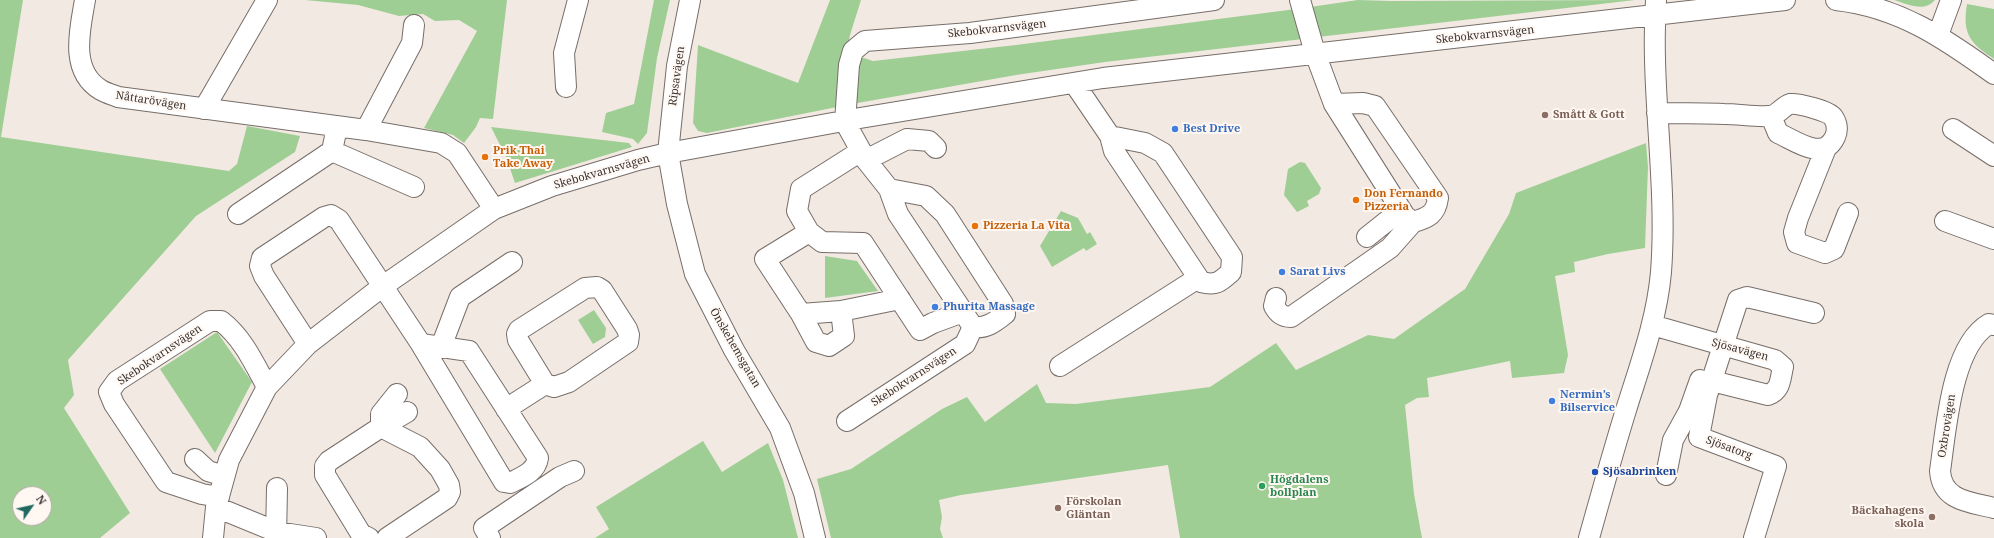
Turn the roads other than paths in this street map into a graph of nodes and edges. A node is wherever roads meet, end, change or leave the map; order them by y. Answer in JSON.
{"nodes":[{"id":1,"x":85,"y":0,"type":"edge"},
{"id":2,"x":267,"y":0,"type":"edge"},
{"id":3,"x":578,"y":0,"type":"edge"},
{"id":4,"x":690,"y":0,"type":"edge"},
{"id":5,"x":1214,"y":0,"type":"edge"},
{"id":6,"x":1300,"y":0,"type":"edge"},
{"id":7,"x":1785,"y":0,"type":"edge"},
{"id":8,"x":1836,"y":0,"type":"edge"},
{"id":9,"x":1951,"y":0,"type":"edge"},
{"id":10,"x":1655,"y":8,"type":"edge"},
{"id":11,"x":414,"y":25,"type":"dead end"},
{"id":12,"x":1938,"y":35,"type":"junction"},
{"id":13,"x":1314,"y":53,"type":"junction"},
{"id":14,"x":1994,"y":74,"type":"edge"},
{"id":15,"x":1074,"y":83,"type":"junction"},
{"id":16,"x":566,"y":87,"type":"dead end"},
{"id":17,"x":1334,"y":104,"type":"junction"},
{"id":18,"x":204,"y":109,"type":"junction"},
{"id":19,"x":1657,"y":113,"type":"junction"},
{"id":20,"x":1771,"y":116,"type":"junction"},
{"id":21,"x":846,"y":122,"type":"junction"},
{"id":22,"x":337,"y":127,"type":"junction"},
{"id":23,"x":1953,"y":129,"type":"dead end"},
{"id":24,"x":366,"y":130,"type":"junction"},
{"id":25,"x":1110,"y":136,"type":"junction"},
{"id":26,"x":936,"y":148,"type":"dead end"},
{"id":27,"x":1826,"y":148,"type":"junction"},
{"id":28,"x":332,"y":151,"type":"junction"},
{"id":29,"x":668,"y":153,"type":"junction"},
{"id":30,"x":864,"y":155,"type":"junction"},
{"id":31,"x":1994,"y":156,"type":"edge"},
{"id":32,"x":414,"y":187,"type":"dead end"},
{"id":33,"x":889,"y":189,"type":"junction"},
{"id":34,"x":494,"y":209,"type":"junction"},
{"id":35,"x":1848,"y":213,"type":"dead end"},
{"id":36,"x":238,"y":214,"type":"dead end"},
{"id":37,"x":1407,"y":216,"type":"junction"},
{"id":38,"x":1945,"y":221,"type":"dead end"},
{"id":39,"x":809,"y":232,"type":"junction"},
{"id":40,"x":1367,"y":237,"type":"dead end"},
{"id":41,"x":1994,"y":239,"type":"edge"},
{"id":42,"x":512,"y":262,"type":"dead end"},
{"id":43,"x":1198,"y":278,"type":"junction"},
{"id":44,"x":383,"y":286,"type":"junction"},
{"id":45,"x":1276,"y":298,"type":"dead end"},
{"id":46,"x":900,"y":299,"type":"junction"},
{"id":47,"x":841,"y":311,"type":"junction"},
{"id":48,"x":1814,"y":313,"type":"dead end"},
{"id":49,"x":801,"y":314,"type":"junction"},
{"id":50,"x":968,"y":320,"type":"junction"},
{"id":51,"x":1652,"y":326,"type":"junction"},
{"id":52,"x":1994,"y":326,"type":"edge"},
{"id":53,"x":308,"y":344,"type":"junction"},
{"id":54,"x":421,"y":344,"type":"junction"},
{"id":55,"x":1723,"y":346,"type":"junction"},
{"id":56,"x":443,"y":348,"type":"junction"},
{"id":57,"x":1060,"y":366,"type":"dead end"},
{"id":58,"x":1713,"y":378,"type":"junction"},
{"id":59,"x":545,"y":384,"type":"junction"},
{"id":60,"x":267,"y":387,"type":"junction"},
{"id":61,"x":397,"y":394,"type":"dead end"},
{"id":62,"x":506,"y":409,"type":"junction"},
{"id":63,"x":406,"y":412,"type":"dead end"},
{"id":64,"x":847,"y":421,"type":"dead end"},
{"id":65,"x":381,"y":427,"type":"junction"},
{"id":66,"x":195,"y":459,"type":"dead end"},
{"id":67,"x":574,"y":471,"type":"dead end"},
{"id":68,"x":1666,"y":475,"type":"dead end"},
{"id":69,"x":224,"y":476,"type":"junction"},
{"id":70,"x":277,"y":488,"type":"dead end"},
{"id":71,"x":218,"y":502,"type":"junction"},
{"id":72,"x":1994,"y":508,"type":"edge"},
{"id":73,"x":276,"y":535,"type":"edge"},
{"id":74,"x":213,"y":538,"type":"edge"},
{"id":75,"x":316,"y":538,"type":"edge"},
{"id":76,"x":369,"y":538,"type":"edge"},
{"id":77,"x":387,"y":538,"type":"edge"},
{"id":78,"x":490,"y":538,"type":"edge"},
{"id":79,"x":815,"y":538,"type":"edge"},
{"id":80,"x":1589,"y":538,"type":"edge"},
{"id":81,"x":1754,"y":538,"type":"edge"}],
"edges":[{"from":1,"to":18,"type":"street","name":"Nåttarövägen"},
{"from":2,"to":18,"type":"street"},
{"from":3,"to":16,"type":"street"},
{"from":4,"to":29,"type":"street","name":"Ripsavägen"},
{"from":5,"to":21,"type":"street","name":"Skebokvarnsvägen"},
{"from":6,"to":13,"type":"street"},
{"from":7,"to":10,"type":"street","name":"Skebokvarnsvägen"},
{"from":8,"to":12,"type":"street"},
{"from":9,"to":12,"type":"street"},
{"from":10,"to":13,"type":"street","name":"Skebokvarnsvägen"},
{"from":10,"to":19,"type":"street"},
{"from":11,"to":24,"type":"street"},
{"from":12,"to":14,"type":"street"},
{"from":13,"to":15,"type":"street","name":"Skebokvarnsvägen"},
{"from":13,"to":17,"type":"street"},
{"from":15,"to":21,"type":"street","name":"Skebokvarnsvägen"},
{"from":15,"to":25,"type":"street"},
{"from":17,"to":37,"type":"street"},
{"from":17,"to":37,"type":"street"},
{"from":18,"to":22,"type":"street","name":"Nåttarövägen"},
{"from":19,"to":20,"type":"street"},
{"from":19,"to":51,"type":"street"},
{"from":20,"to":27,"type":"street"},
{"from":20,"to":27,"type":"street"},
{"from":21,"to":29,"type":"street","name":"Skebokvarnsvägen"},
{"from":21,"to":30,"type":"street"},
{"from":22,"to":24,"type":"street","name":"Nåttarövägen"},
{"from":22,"to":28,"type":"street"},
{"from":23,"to":31,"type":"street"},
{"from":24,"to":34,"type":"street","name":"Nåttarövägen"},
{"from":25,"to":43,"type":"street"},
{"from":25,"to":43,"type":"street"},
{"from":26,"to":30,"type":"street"},
{"from":27,"to":35,"type":"street"},
{"from":28,"to":32,"type":"street"},
{"from":28,"to":36,"type":"street"},
{"from":29,"to":34,"type":"street","name":"Skebokvarnsvägen"},
{"from":29,"to":79,"type":"street","name":"Önskehemsgatan"},
{"from":30,"to":33,"type":"street"},
{"from":30,"to":39,"type":"street"},
{"from":33,"to":50,"type":"street"},
{"from":33,"to":50,"type":"street"},
{"from":34,"to":44,"type":"street","name":"Skebokvarnsvägen"},
{"from":37,"to":40,"type":"street"},
{"from":37,"to":45,"type":"street"},
{"from":38,"to":41,"type":"street"},
{"from":39,"to":46,"type":"street"},
{"from":39,"to":49,"type":"street"},
{"from":42,"to":56,"type":"street"},
{"from":43,"to":57,"type":"street"},
{"from":44,"to":53,"type":"street","name":"Skebokvarnsvägen"},
{"from":44,"to":53,"type":"street"},
{"from":44,"to":54,"type":"street"},
{"from":46,"to":47,"type":"street"},
{"from":46,"to":50,"type":"street"},
{"from":47,"to":49,"type":"street"},
{"from":47,"to":49,"type":"street"},
{"from":48,"to":55,"type":"street","name":"Sjösatorg"},
{"from":50,"to":64,"type":"street","name":"Skebokvarnsvägen"},
{"from":51,"to":55,"type":"street","name":"Sjösavägen"},
{"from":51,"to":80,"type":"street"},
{"from":52,"to":72,"type":"street","name":"Oxbrovägen"},
{"from":53,"to":60,"type":"street","name":"Skebokvarnsvägen"},
{"from":54,"to":56,"type":"street"},
{"from":54,"to":62,"type":"street"},
{"from":55,"to":58,"type":"street","name":"Sjösatorg"},
{"from":55,"to":58,"type":"street","name":"Sjösavägen"},
{"from":56,"to":62,"type":"street"},
{"from":58,"to":68,"type":"street"},
{"from":58,"to":81,"type":"street","name":"Sjösatorg"},
{"from":59,"to":59,"type":"street"},
{"from":59,"to":62,"type":"street"},
{"from":60,"to":69,"type":"street","name":"Skebokvarnsvägen"},
{"from":60,"to":71,"type":"street","name":"Skebokvarnsvägen"},
{"from":61,"to":65,"type":"street"},
{"from":63,"to":65,"type":"street"},
{"from":65,"to":76,"type":"street"},
{"from":65,"to":77,"type":"street"},
{"from":66,"to":69,"type":"street"},
{"from":67,"to":78,"type":"street"},
{"from":69,"to":71,"type":"street","name":"Skebokvarnsvägen"},
{"from":70,"to":73,"type":"street"},
{"from":71,"to":73,"type":"street","name":"Skebokvarnsvägen"},
{"from":71,"to":74,"type":"street","name":"Skebokvarnsvägen"},
{"from":73,"to":75,"type":"street","name":"Skebokvarnsvägen"}]}
